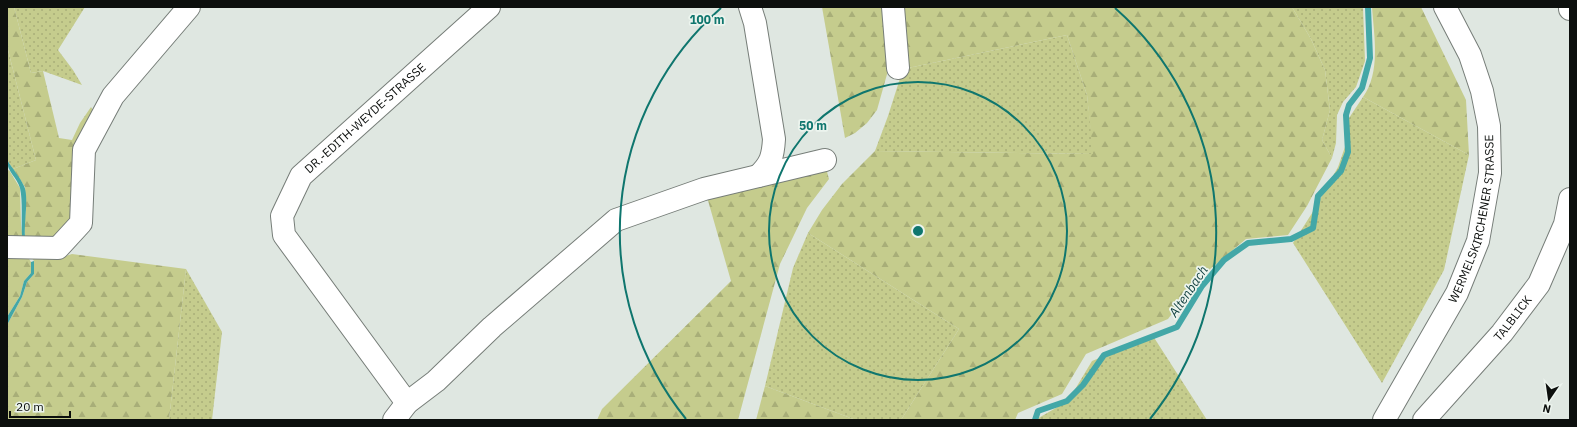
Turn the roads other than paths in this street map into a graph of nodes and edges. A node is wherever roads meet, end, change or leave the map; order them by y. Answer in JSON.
{"nodes":[{"id":1,"x":189,"y":7,"type":"edge"},
{"id":2,"x":489,"y":7,"type":"edge"},
{"id":3,"x":750,"y":7,"type":"edge"},
{"id":4,"x":894,"y":7,"type":"edge"},
{"id":5,"x":1445,"y":7,"type":"edge"},
{"id":6,"x":898,"y":68,"type":"dead end"},
{"id":7,"x":825,"y":160,"type":"dead end"},
{"id":8,"x":758,"y":176,"type":"junction"},
{"id":9,"x":1570,"y":199,"type":"edge"},
{"id":10,"x":7,"y":247,"type":"edge"},
{"id":11,"x":407,"y":403,"type":"junction"},
{"id":12,"x":394,"y":420,"type":"edge"},
{"id":13,"x":1384,"y":420,"type":"edge"},
{"id":14,"x":1424,"y":420,"type":"edge"}],
"edges":[{"from":1,"to":10,"type":"street"},
{"from":2,"to":11,"type":"street","name":"DR.-EDITH-WEYDE-STRASSE"},
{"from":3,"to":8,"type":"street"},
{"from":4,"to":6,"type":"street"},
{"from":5,"to":13,"type":"street","name":"WERMELSKIRCHENER STRASSE"},
{"from":7,"to":8,"type":"street"},
{"from":8,"to":11,"type":"street"},
{"from":9,"to":14,"type":"street","name":"TALBLICK"},
{"from":11,"to":12,"type":"street"}]}
